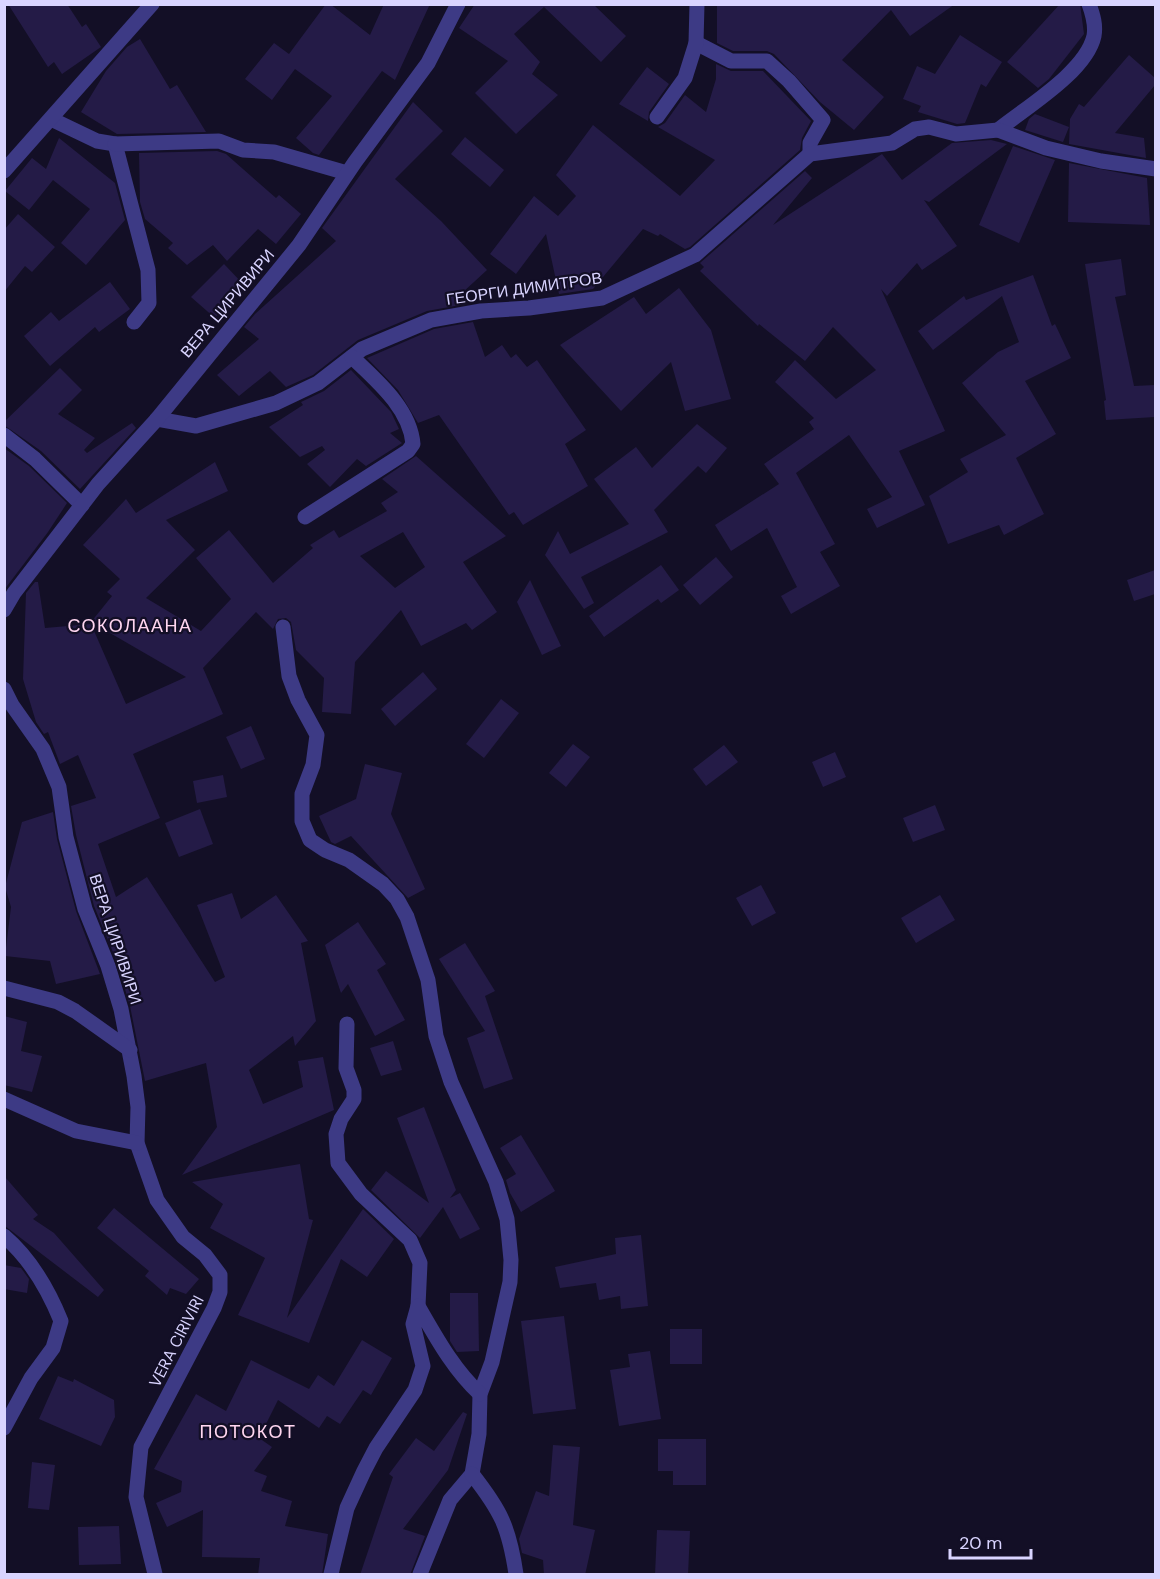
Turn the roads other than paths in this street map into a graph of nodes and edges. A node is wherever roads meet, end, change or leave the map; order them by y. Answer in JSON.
{"nodes":[{"id":1,"x":152,"y":4,"type":"edge"},
{"id":2,"x":458,"y":4,"type":"edge"},
{"id":3,"x":697,"y":4,"type":"edge"},
{"id":4,"x":1089,"y":4,"type":"edge"},
{"id":5,"x":696,"y":43,"type":"junction"},
{"id":6,"x":657,"y":117,"type":"dead end"},
{"id":7,"x":51,"y":119,"type":"junction"},
{"id":8,"x":998,"y":130,"type":"junction"},
{"id":9,"x":115,"y":144,"type":"junction"},
{"id":10,"x":810,"y":154,"type":"junction"},
{"id":11,"x":1155,"y":169,"type":"edge"},
{"id":12,"x":4,"y":171,"type":"edge"},
{"id":13,"x":347,"y":173,"type":"junction"},
{"id":14,"x":134,"y":322,"type":"dead end"},
{"id":15,"x":352,"y":357,"type":"junction"},
{"id":16,"x":157,"y":419,"type":"junction"},
{"id":17,"x":4,"y":435,"type":"edge"},
{"id":18,"x":82,"y":505,"type":"junction"},
{"id":19,"x":305,"y":517,"type":"dead end"},
{"id":20,"x":4,"y":610,"type":"edge"},
{"id":21,"x":283,"y":627,"type":"dead end"},
{"id":22,"x":4,"y":689,"type":"edge"},
{"id":23,"x":4,"y":988,"type":"edge"},
{"id":24,"x":347,"y":1024,"type":"dead end"},
{"id":25,"x":130,"y":1050,"type":"junction"},
{"id":26,"x":4,"y":1099,"type":"edge"},
{"id":27,"x":137,"y":1143,"type":"junction"},
{"id":28,"x":4,"y":1236,"type":"edge"},
{"id":29,"x":418,"y":1306,"type":"junction"},
{"id":30,"x":480,"y":1394,"type":"junction"},
{"id":31,"x":4,"y":1428,"type":"edge"},
{"id":32,"x":472,"y":1474,"type":"junction"},
{"id":33,"x":155,"y":1575,"type":"edge"},
{"id":34,"x":331,"y":1575,"type":"edge"},
{"id":35,"x":420,"y":1575,"type":"edge"},
{"id":36,"x":516,"y":1575,"type":"edge"}],
"edges":[{"from":1,"to":7,"type":"street"},
{"from":2,"to":13,"type":"street","name":"ВЕРА ЦИРИВИРИ"},
{"from":3,"to":5,"type":"street"},
{"from":4,"to":8,"type":"street"},
{"from":5,"to":6,"type":"street"},
{"from":5,"to":10,"type":"street"},
{"from":7,"to":9,"type":"street"},
{"from":7,"to":12,"type":"street"},
{"from":8,"to":10,"type":"street"},
{"from":8,"to":11,"type":"street"},
{"from":9,"to":13,"type":"street"},
{"from":9,"to":14,"type":"street"},
{"from":10,"to":15,"type":"street","name":"ГЕОРГИ ДИМИТРОВ"},
{"from":13,"to":16,"type":"street","name":"ВЕРА ЦИРИВИРИ"},
{"from":15,"to":16,"type":"street","name":"ГЕОРГИ ДИМИТРОВ"},
{"from":15,"to":19,"type":"street"},
{"from":16,"to":18,"type":"street","name":"ВЕРА ЦИРИВИРИ"},
{"from":17,"to":18,"type":"street"},
{"from":18,"to":20,"type":"street","name":"ВЕРА ЦИРИВИРИ"},
{"from":21,"to":30,"type":"street"},
{"from":22,"to":25,"type":"street","name":"ВЕРА ЦИРИВИРИ"},
{"from":23,"to":25,"type":"street"},
{"from":24,"to":29,"type":"street"},
{"from":25,"to":27,"type":"street","name":"ВЕРА ЦИРИВИРИ"},
{"from":26,"to":27,"type":"street"},
{"from":27,"to":33,"type":"street","name":"VERA CIRIVIRI"},
{"from":28,"to":31,"type":"street"},
{"from":29,"to":30,"type":"street"},
{"from":29,"to":34,"type":"street"},
{"from":30,"to":32,"type":"street"},
{"from":32,"to":35,"type":"street"},
{"from":32,"to":36,"type":"street"}]}
